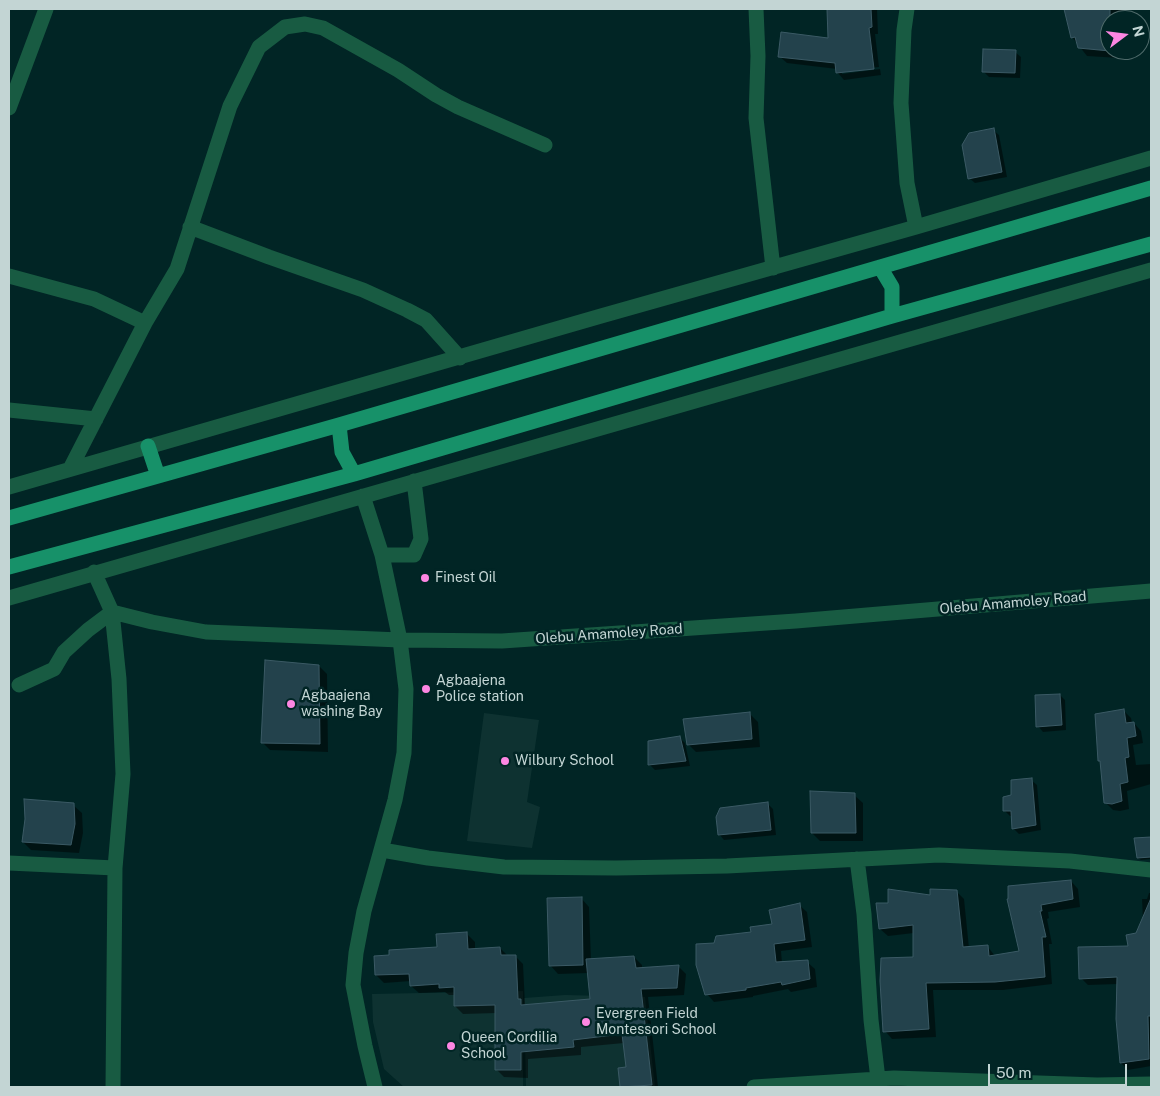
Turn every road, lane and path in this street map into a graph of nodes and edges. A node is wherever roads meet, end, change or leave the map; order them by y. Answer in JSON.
{"nodes":[{"id":1,"x":46,"y":9,"type":"edge"},
{"id":2,"x":756,"y":9,"type":"edge"},
{"id":3,"x":907,"y":9,"type":"edge"},
{"id":4,"x":9,"y":108,"type":"edge"},
{"id":5,"x":545,"y":145,"type":"dead end"},
{"id":6,"x":1151,"y":158,"type":"edge"},
{"id":7,"x":1151,"y":188,"type":"edge"},
{"id":8,"x":190,"y":227,"type":"junction"},
{"id":9,"x":916,"y":227,"type":"junction"},
{"id":10,"x":1151,"y":244,"type":"edge"},
{"id":11,"x":880,"y":267,"type":"junction"},
{"id":12,"x":773,"y":268,"type":"junction"},
{"id":13,"x":1151,"y":270,"type":"edge"},
{"id":14,"x":9,"y":276,"type":"edge"},
{"id":15,"x":892,"y":316,"type":"junction"},
{"id":16,"x":144,"y":323,"type":"junction"},
{"id":17,"x":460,"y":358,"type":"junction"},
{"id":18,"x":9,"y":410,"type":"edge"},
{"id":19,"x":96,"y":419,"type":"junction"},
{"id":20,"x":339,"y":424,"type":"junction"},
{"id":21,"x":148,"y":446,"type":"junction"},
{"id":22,"x":70,"y":468,"type":"junction"},
{"id":23,"x":354,"y":474,"type":"junction"},
{"id":24,"x":158,"y":476,"type":"junction"},
{"id":25,"x":414,"y":481,"type":"junction"},
{"id":26,"x":9,"y":487,"type":"edge"},
{"id":27,"x":363,"y":496,"type":"junction"},
{"id":28,"x":9,"y":518,"type":"edge"},
{"id":29,"x":382,"y":555,"type":"junction"},
{"id":30,"x":9,"y":567,"type":"edge"},
{"id":31,"x":94,"y":572,"type":"junction"},
{"id":32,"x":1151,"y":591,"type":"edge"},
{"id":33,"x":9,"y":598,"type":"edge"},
{"id":34,"x":112,"y":612,"type":"junction"},
{"id":35,"x":400,"y":640,"type":"junction"},
{"id":36,"x":19,"y":685,"type":"dead end"},
{"id":37,"x":382,"y":850,"type":"junction"},
{"id":38,"x":857,"y":860,"type":"junction"},
{"id":39,"x":9,"y":863,"type":"edge"},
{"id":40,"x":115,"y":868,"type":"junction"},
{"id":41,"x":1151,"y":870,"type":"edge"},
{"id":42,"x":878,"y":1079,"type":"junction"},
{"id":43,"x":1151,"y":1084,"type":"edge"},
{"id":44,"x":112,"y":1087,"type":"edge"},
{"id":45,"x":375,"y":1087,"type":"edge"},
{"id":46,"x":754,"y":1087,"type":"edge"}],
"edges":[{"from":1,"to":4,"type":"street"},
{"from":2,"to":12,"type":"street"},
{"from":3,"to":9,"type":"street"},
{"from":5,"to":8,"type":"street"},
{"from":6,"to":9,"type":"street"},
{"from":7,"to":11,"type":"main road"},
{"from":8,"to":16,"type":"street"},
{"from":8,"to":17,"type":"street"},
{"from":9,"to":12,"type":"street"},
{"from":10,"to":15,"type":"main road"},
{"from":11,"to":15,"type":"main road"},
{"from":11,"to":20,"type":"main road"},
{"from":12,"to":17,"type":"street"},
{"from":13,"to":25,"type":"street"},
{"from":14,"to":16,"type":"street"},
{"from":15,"to":23,"type":"main road"},
{"from":16,"to":19,"type":"street"},
{"from":17,"to":21,"type":"street"},
{"from":18,"to":19,"type":"street"},
{"from":19,"to":22,"type":"street"},
{"from":20,"to":23,"type":"main road"},
{"from":20,"to":24,"type":"main road"},
{"from":21,"to":22,"type":"street"},
{"from":21,"to":24,"type":"main road"},
{"from":22,"to":26,"type":"street"},
{"from":23,"to":30,"type":"main road"},
{"from":24,"to":28,"type":"main road"},
{"from":25,"to":27,"type":"street"},
{"from":25,"to":29,"type":"street"},
{"from":27,"to":29,"type":"street"},
{"from":27,"to":31,"type":"street"},
{"from":29,"to":35,"type":"street"},
{"from":31,"to":33,"type":"street"},
{"from":31,"to":34,"type":"street"},
{"from":32,"to":35,"type":"street","name":"Olebu Amamoley Road"},
{"from":34,"to":35,"type":"street","name":"Olebu Amamoley Road"},
{"from":34,"to":36,"type":"street"},
{"from":34,"to":40,"type":"street"},
{"from":35,"to":37,"type":"street"},
{"from":37,"to":38,"type":"street"},
{"from":37,"to":45,"type":"street"},
{"from":38,"to":41,"type":"street"},
{"from":38,"to":42,"type":"street"},
{"from":39,"to":40,"type":"street"},
{"from":40,"to":44,"type":"street"},
{"from":42,"to":43,"type":"street"},
{"from":42,"to":46,"type":"street"}]}
